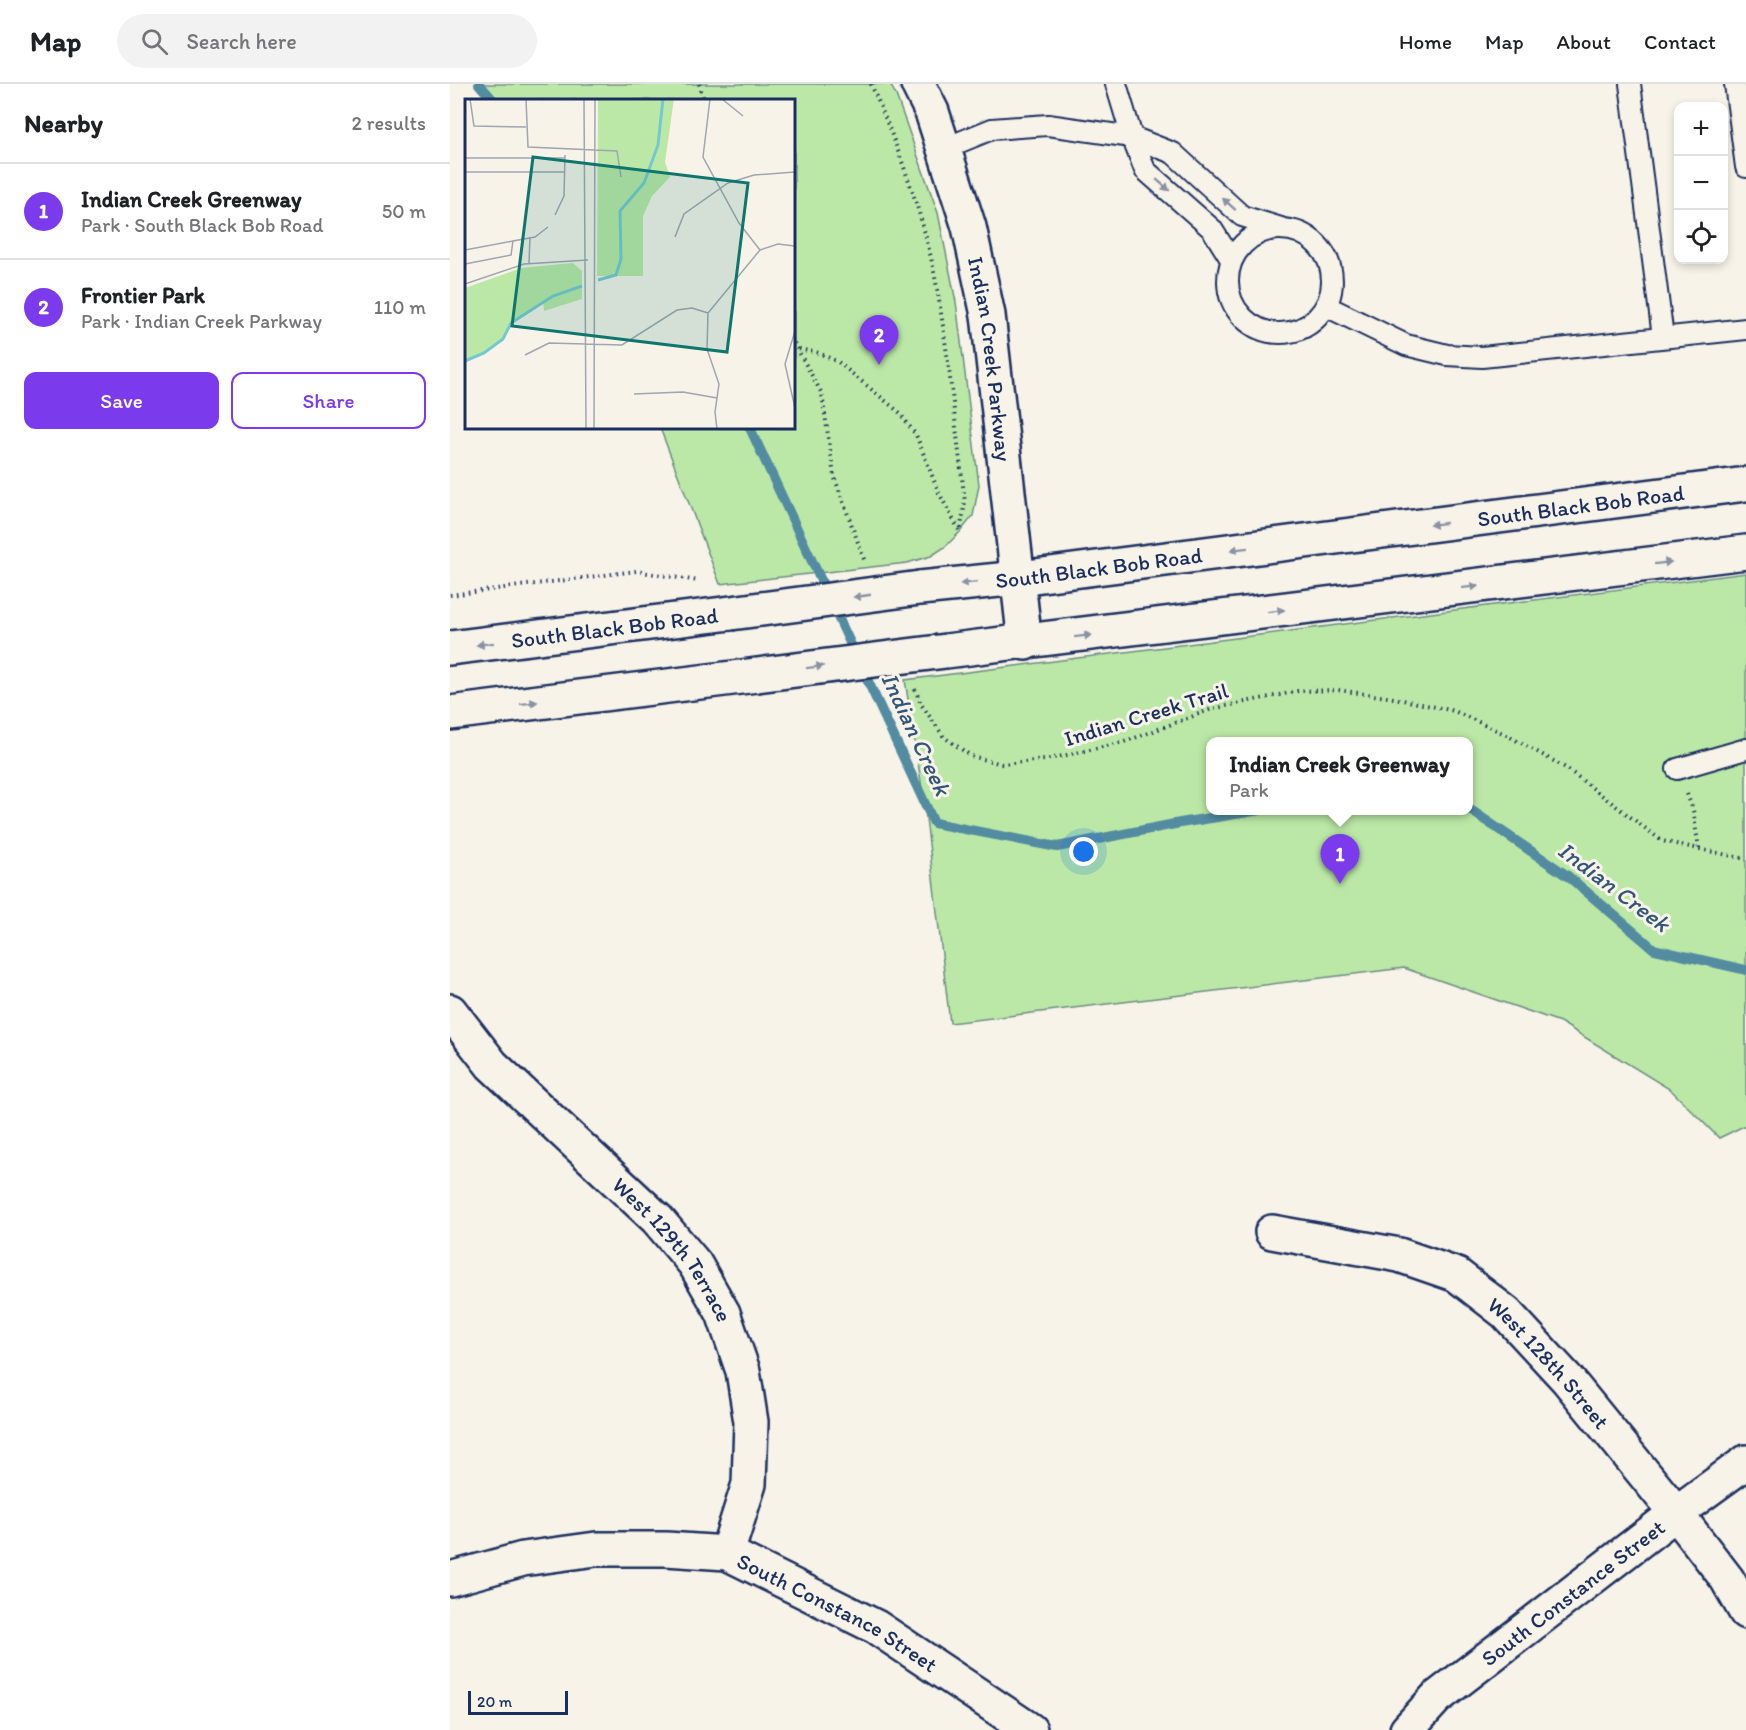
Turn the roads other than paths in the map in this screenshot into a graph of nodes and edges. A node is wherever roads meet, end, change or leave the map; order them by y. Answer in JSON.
{"nodes":[{"id":1,"x":918,"y":84,"type":"edge"},
{"id":2,"x":1116,"y":84,"type":"edge"},
{"id":3,"x":1630,"y":84,"type":"edge"},
{"id":4,"x":1736,"y":84,"type":"edge"},
{"id":5,"x":1132,"y":137,"type":"junction"},
{"id":6,"x":944,"y":149,"type":"junction"},
{"id":7,"x":1746,"y":167,"type":"edge"},
{"id":8,"x":1281,"y":228,"type":"junction"},
{"id":9,"x":1232,"y":261,"type":"junction"},
{"id":10,"x":1326,"y":306,"type":"junction"},
{"id":11,"x":1746,"y":329,"type":"edge"},
{"id":12,"x":1663,"y":337,"type":"junction"},
{"id":13,"x":1746,"y":484,"type":"edge"},
{"id":14,"x":1746,"y":552,"type":"edge"},
{"id":15,"x":1018,"y":578,"type":"junction"},
{"id":16,"x":1025,"y":643,"type":"junction"},
{"id":17,"x":450,"y":648,"type":"edge"},
{"id":18,"x":450,"y":713,"type":"edge"},
{"id":19,"x":1746,"y":749,"type":"edge"},
{"id":20,"x":1677,"y":769,"type":"road end"},
{"id":21,"x":450,"y":1011,"type":"edge"},
{"id":22,"x":1272,"y":1232,"type":"dead end"},
{"id":23,"x":1746,"y":1462,"type":"edge"},
{"id":24,"x":1676,"y":1513,"type":"junction"},
{"id":25,"x":727,"y":1553,"type":"junction"},
{"id":26,"x":450,"y":1579,"type":"edge"},
{"id":27,"x":1746,"y":1612,"type":"edge"},
{"id":28,"x":1030,"y":1730,"type":"edge"},
{"id":29,"x":1407,"y":1730,"type":"edge"}],
"edges":[{"from":1,"to":6,"type":"street","name":"Indian Creek Parkway"},
{"from":2,"to":5,"type":"lane"},
{"from":3,"to":12,"type":"lane"},
{"from":4,"to":7,"type":"lane"},
{"from":5,"to":6,"type":"lane"},
{"from":8,"to":5,"type":"lane","one_way":true},
{"from":5,"to":9,"type":"lane","one_way":true},
{"from":6,"to":15,"type":"street","name":"Indian Creek Parkway"},
{"from":8,"to":9,"type":"lane"},
{"from":8,"to":10,"type":"lane"},
{"from":9,"to":10,"type":"lane"},
{"from":10,"to":12,"type":"lane"},
{"from":11,"to":12,"type":"lane"},
{"from":13,"to":15,"type":"street","name":"South Black Bob Road","one_way":true},
{"from":16,"to":14,"type":"street","one_way":true},
{"from":15,"to":16,"type":"street","name":"Indian Creek Parkway"},
{"from":15,"to":17,"type":"street","name":"South Black Bob Road","one_way":true,"bridge":true},
{"from":18,"to":16,"type":"street","one_way":true,"bridge":true},
{"from":19,"to":20,"type":"lane"},
{"from":21,"to":25,"type":"street","name":"West 129th Terrace"},
{"from":22,"to":24,"type":"street","name":"West 128th Street"},
{"from":23,"to":24,"type":"street","name":"South Constance Street"},
{"from":24,"to":27,"type":"street","name":"West 128th Street"},
{"from":24,"to":29,"type":"street","name":"South Constance Street"},
{"from":25,"to":26,"type":"street","name":"South Constance Street"},
{"from":25,"to":28,"type":"street","name":"South Constance Street"}]}
